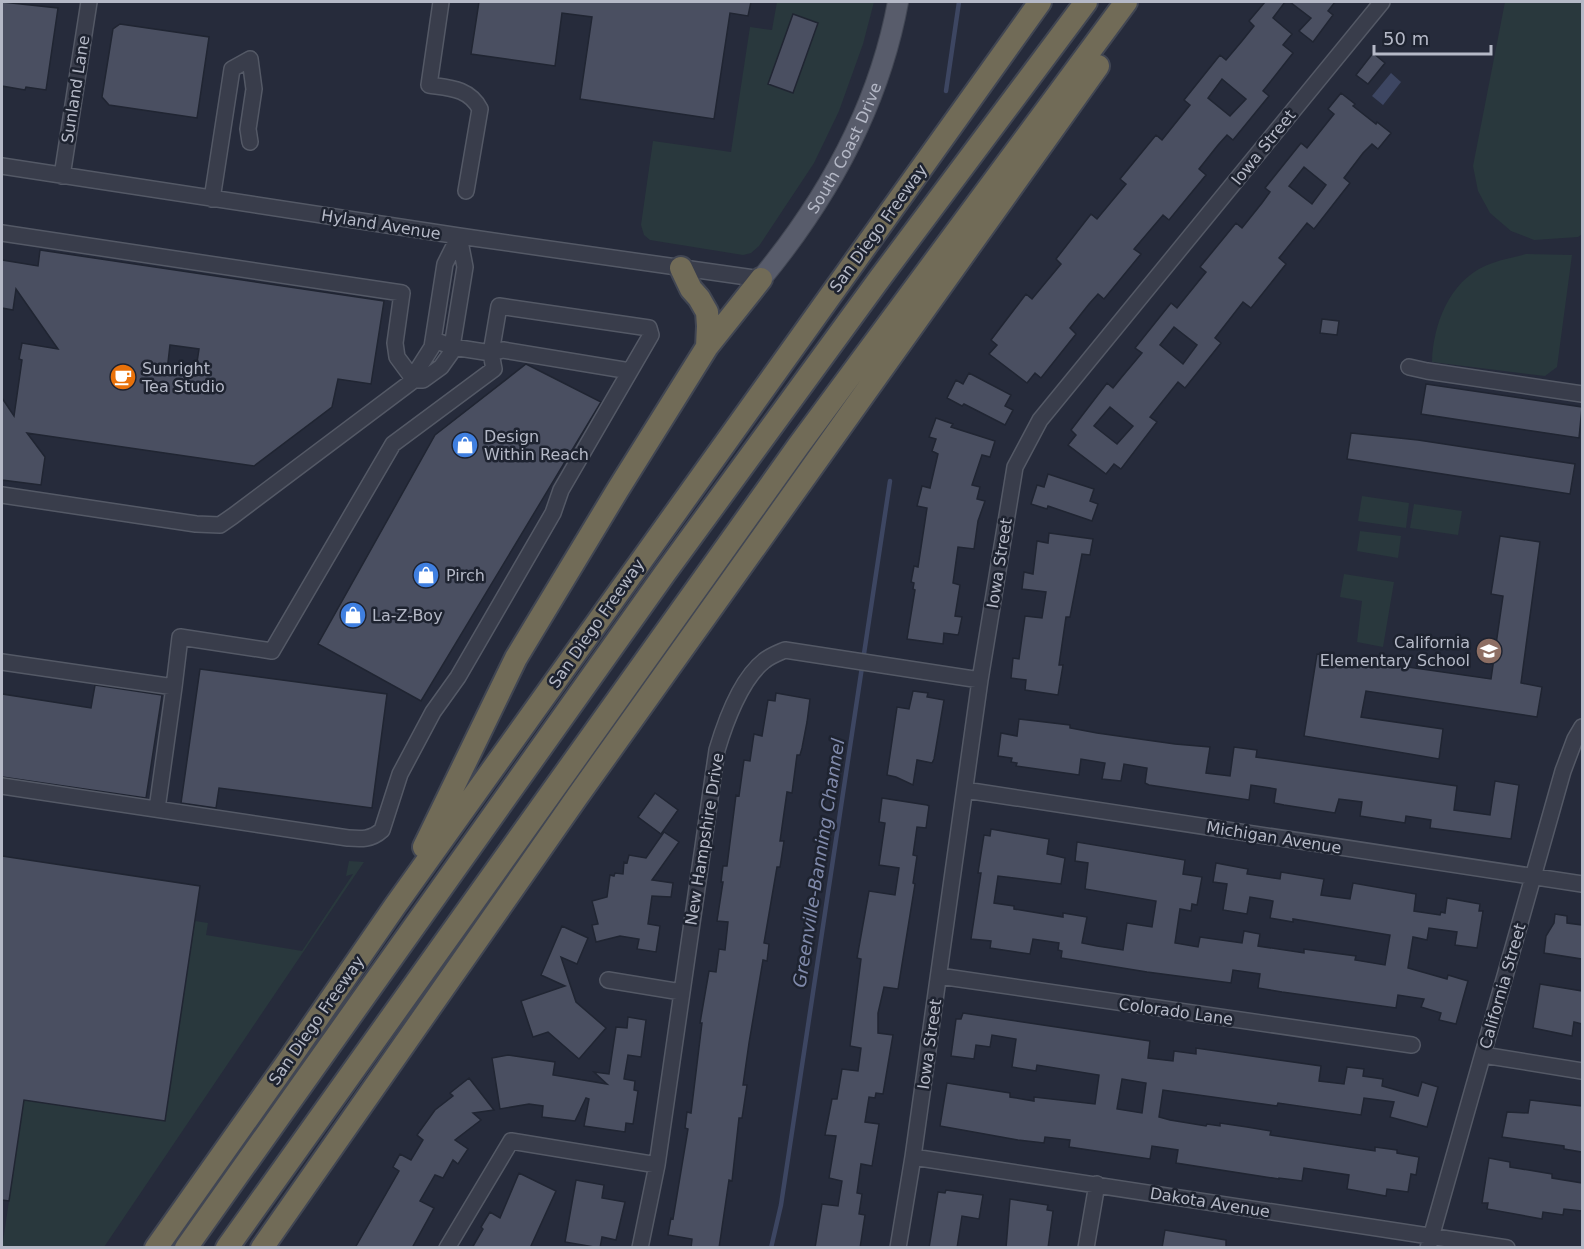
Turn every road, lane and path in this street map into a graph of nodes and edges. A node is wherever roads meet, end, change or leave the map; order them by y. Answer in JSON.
{"nodes":[{"id":1,"x":89,"y":2,"type":"edge"},
{"id":2,"x":441,"y":2,"type":"edge"},
{"id":3,"x":898,"y":2,"type":"edge"},
{"id":4,"x":1040,"y":2,"type":"edge"},
{"id":5,"x":1086,"y":2,"type":"edge"},
{"id":6,"x":1126,"y":2,"type":"edge"},
{"id":7,"x":1144,"y":2,"type":"edge"},
{"id":8,"x":1382,"y":2,"type":"edge"},
{"id":9,"x":250,"y":142,"type":"dead end"},
{"id":10,"x":2,"y":166,"type":"edge"},
{"id":11,"x":62,"y":176,"type":"junction"},
{"id":12,"x":466,"y":191,"type":"dead end"},
{"id":13,"x":212,"y":199,"type":"junction"},
{"id":14,"x":2,"y":233,"type":"edge"},
{"id":15,"x":459,"y":236,"type":"junction"},
{"id":16,"x":681,"y":268,"type":"junction"},
{"id":17,"x":761,"y":279,"type":"junction"},
{"id":18,"x":434,"y":339,"type":"junction"},
{"id":19,"x":453,"y":347,"type":"junction"},
{"id":20,"x":707,"y":347,"type":"junction"},
{"id":21,"x":491,"y":353,"type":"junction"},
{"id":22,"x":1409,"y":367,"type":"dead end"},
{"id":23,"x":630,"y":371,"type":"junction"},
{"id":24,"x":414,"y":380,"type":"junction"},
{"id":25,"x":1582,"y":394,"type":"edge"},
{"id":26,"x":2,"y":495,"type":"edge"},
{"id":27,"x":2,"y":662,"type":"edge"},
{"id":28,"x":980,"y":680,"type":"junction"},
{"id":29,"x":174,"y":687,"type":"junction"},
{"id":30,"x":1582,"y":727,"type":"edge"},
{"id":31,"x":2,"y":786,"type":"edge"},
{"id":32,"x":965,"y":790,"type":"junction"},
{"id":33,"x":156,"y":809,"type":"junction"},
{"id":34,"x":1534,"y":877,"type":"junction"},
{"id":35,"x":1582,"y":884,"type":"edge"},
{"id":36,"x":395,"y":906,"type":"junction"},
{"id":37,"x":939,"y":976,"type":"junction"},
{"id":38,"x":608,"y":980,"type":"dead end"},
{"id":39,"x":681,"y":992,"type":"junction"},
{"id":40,"x":1412,"y":1045,"type":"dead end"},
{"id":41,"x":1483,"y":1055,"type":"junction"},
{"id":42,"x":1582,"y":1071,"type":"edge"},
{"id":43,"x":913,"y":1157,"type":"junction"},
{"id":44,"x":657,"y":1165,"type":"junction"},
{"id":45,"x":1097,"y":1184,"type":"junction"},
{"id":46,"x":1430,"y":1242,"type":"edge"},
{"id":47,"x":156,"y":1248,"type":"edge"},
{"id":48,"x":186,"y":1248,"type":"edge"},
{"id":49,"x":227,"y":1248,"type":"edge"},
{"id":50,"x":262,"y":1248,"type":"edge"},
{"id":51,"x":447,"y":1248,"type":"edge"},
{"id":52,"x":640,"y":1248,"type":"edge"},
{"id":53,"x":898,"y":1248,"type":"edge"},
{"id":54,"x":1086,"y":1248,"type":"edge"},
{"id":55,"x":1507,"y":1248,"type":"edge"}],
"edges":[{"from":1,"to":11,"type":"street","name":"Sunland Lane"},
{"from":2,"to":12,"type":"street"},
{"from":3,"to":17,"type":"main road","name":"South Coast Drive"},
{"from":4,"to":36,"type":"highway","name":"San Diego Freeway"},
{"from":5,"to":48,"type":"highway"},
{"from":6,"to":49,"type":"highway"},
{"from":7,"to":50,"type":"highway"},
{"from":8,"to":28,"type":"street","name":"Iowa Street"},
{"from":9,"to":13,"type":"street"},
{"from":10,"to":11,"type":"street","name":"Hyland Avenue"},
{"from":11,"to":13,"type":"street","name":"Hyland Avenue"},
{"from":13,"to":15,"type":"street","name":"Hyland Avenue"},
{"from":14,"to":24,"type":"street"},
{"from":15,"to":16,"type":"street","name":"Hyland Avenue"},
{"from":15,"to":18,"type":"street"},
{"from":15,"to":19,"type":"street"},
{"from":16,"to":17,"type":"street","name":"Hyland Avenue"},
{"from":16,"to":20,"type":"highway"},
{"from":17,"to":20,"type":"highway"},
{"from":18,"to":19,"type":"street"},
{"from":18,"to":24,"type":"street"},
{"from":19,"to":21,"type":"street"},
{"from":19,"to":24,"type":"street"},
{"from":20,"to":36,"type":"highway"},
{"from":21,"to":23,"type":"street"},
{"from":21,"to":23,"type":"street"},
{"from":21,"to":29,"type":"street"},
{"from":22,"to":25,"type":"street"},
{"from":23,"to":33,"type":"street"},
{"from":24,"to":26,"type":"street"},
{"from":27,"to":29,"type":"street"},
{"from":28,"to":32,"type":"street","name":"Iowa Street"},
{"from":28,"to":39,"type":"street","name":"New Hampshire Drive"},
{"from":29,"to":33,"type":"street"},
{"from":30,"to":34,"type":"street","name":"California Street"},
{"from":31,"to":33,"type":"street"},
{"from":32,"to":34,"type":"street","name":"Michigan Avenue"},
{"from":32,"to":37,"type":"street","name":"Iowa Street"},
{"from":34,"to":35,"type":"street","name":"Michigan Avenue"},
{"from":34,"to":41,"type":"street","name":"California Street"},
{"from":36,"to":47,"type":"highway","name":"San Diego Freeway"},
{"from":37,"to":40,"type":"street","name":"Colorado Lane"},
{"from":37,"to":43,"type":"street","name":"Iowa Street"},
{"from":38,"to":39,"type":"street"},
{"from":39,"to":44,"type":"street","name":"New Hampshire Drive"},
{"from":41,"to":42,"type":"street"},
{"from":41,"to":46,"type":"street","name":"California Street"},
{"from":43,"to":45,"type":"street","name":"Dakota Avenue"},
{"from":43,"to":53,"type":"street","name":"Iowa Street"},
{"from":44,"to":51,"type":"street"},
{"from":44,"to":52,"type":"street","name":"New Hampshire Drive"},
{"from":45,"to":46,"type":"street","name":"Dakota Avenue"},
{"from":45,"to":54,"type":"street"},
{"from":46,"to":55,"type":"street","name":"Dakota Avenue"}]}
